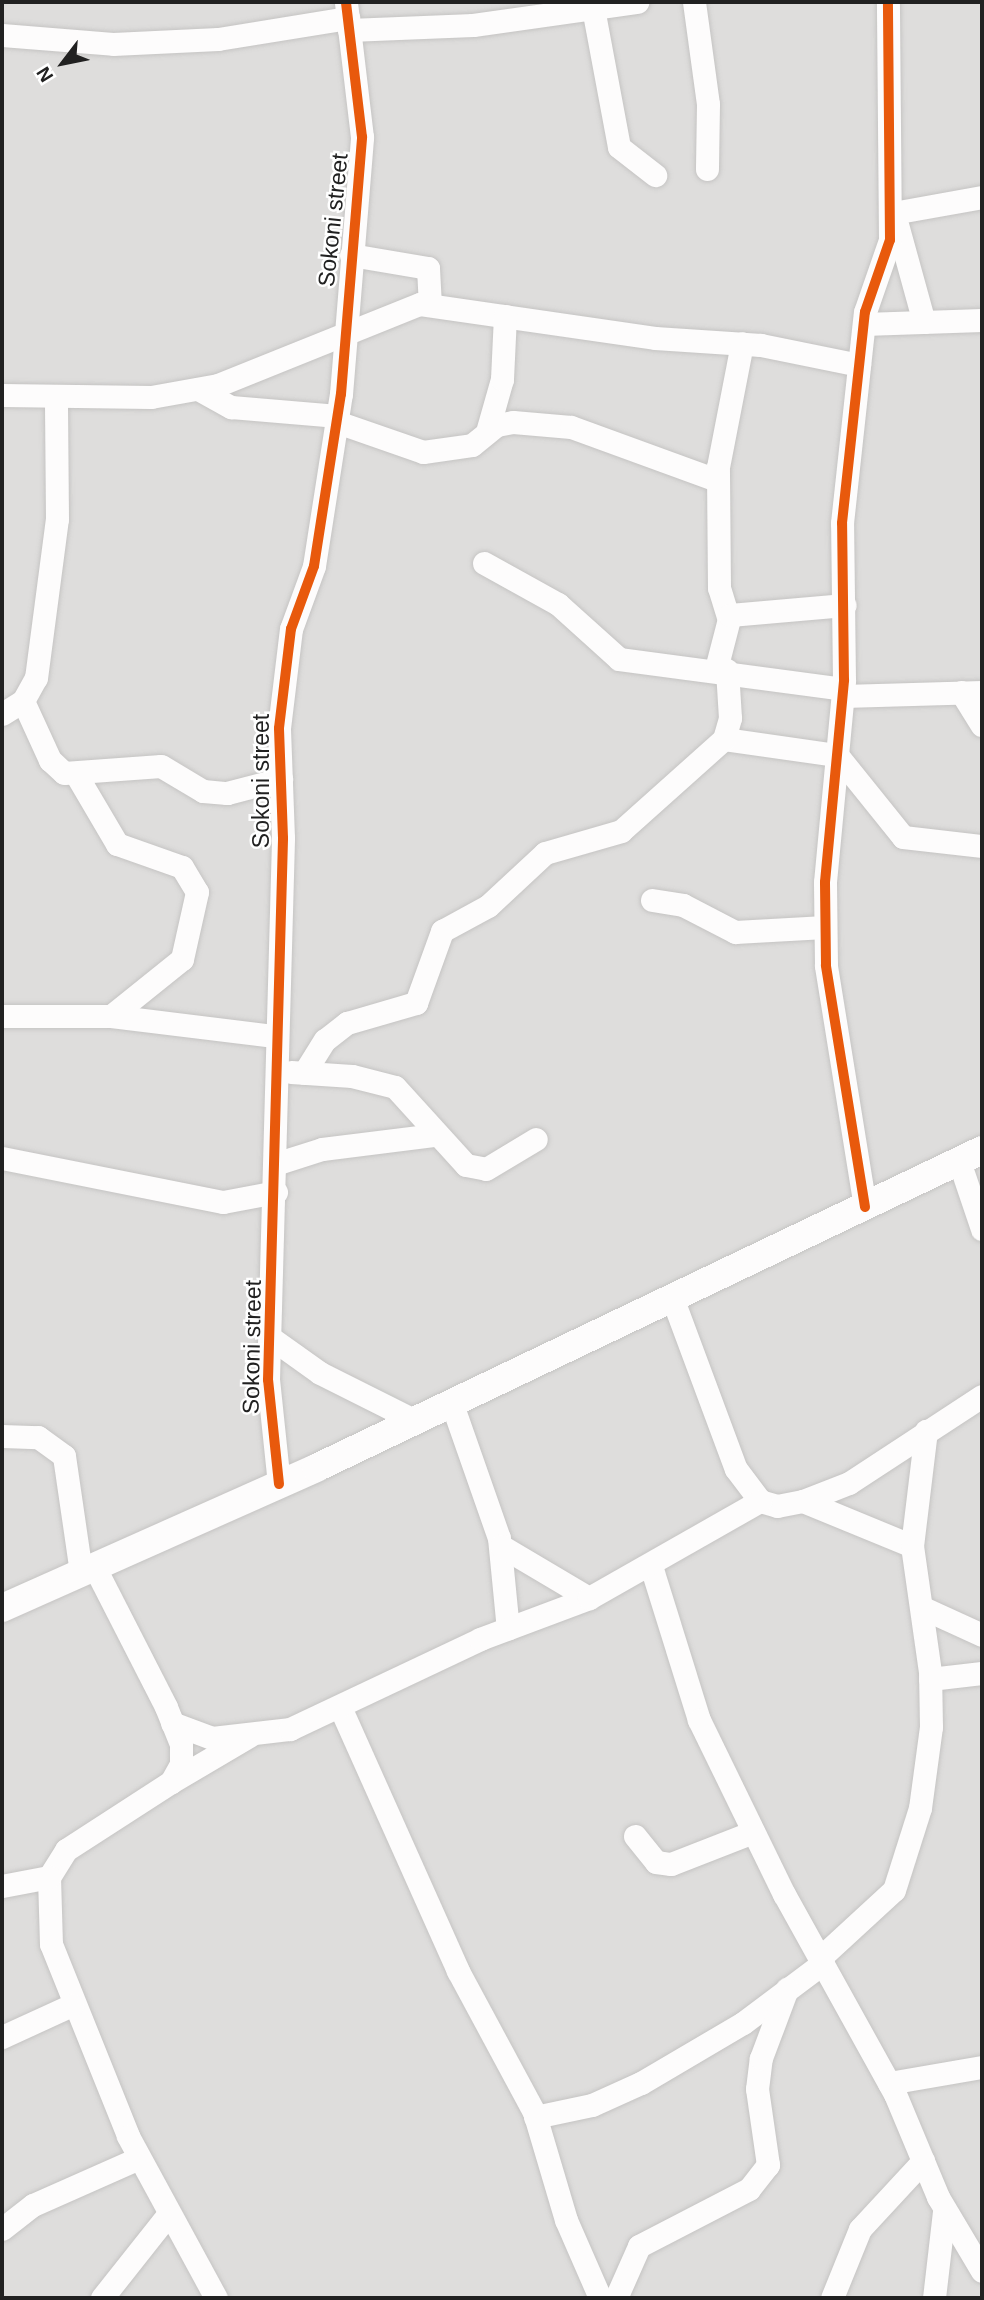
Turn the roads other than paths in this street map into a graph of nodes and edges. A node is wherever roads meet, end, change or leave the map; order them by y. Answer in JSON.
{"nodes":[{"id":1,"x":637,"y":2,"type":"edge"},
{"id":2,"x":694,"y":2,"type":"edge"},
{"id":3,"x":888,"y":2,"type":"edge"},
{"id":4,"x":593,"y":8,"type":"junction"},
{"id":5,"x":348,"y":17,"type":"edge"},
{"id":6,"x":2,"y":36,"type":"edge"},
{"id":7,"x":707,"y":169,"type":"dead end"},
{"id":8,"x":655,"y":174,"type":"dead end"},
{"id":9,"x":982,"y":197,"type":"edge"},
{"id":10,"x":892,"y":210,"type":"junction"},
{"id":11,"x":351,"y":255,"type":"junction"},
{"id":12,"x":430,"y":304,"type":"junction"},
{"id":13,"x":505,"y":316,"type":"junction"},
{"id":14,"x":982,"y":320,"type":"edge"},
{"id":15,"x":924,"y":321,"type":"junction"},
{"id":16,"x":864,"y":324,"type":"junction"},
{"id":17,"x":344,"y":332,"type":"junction"},
{"id":18,"x":741,"y":343,"type":"junction"},
{"id":19,"x":859,"y":365,"type":"junction"},
{"id":20,"x":198,"y":389,"type":"junction"},
{"id":21,"x":2,"y":395,"type":"edge"},
{"id":22,"x":56,"y":396,"type":"junction"},
{"id":23,"x":337,"y":419,"type":"junction"},
{"id":24,"x":487,"y":432,"type":"junction"},
{"id":25,"x":717,"y":480,"type":"junction"},
{"id":26,"x":484,"y":563,"type":"dead end"},
{"id":27,"x":845,"y":605,"type":"junction"},
{"id":28,"x":728,"y":617,"type":"junction"},
{"id":29,"x":722,"y":670,"type":"junction"},
{"id":30,"x":972,"y":692,"type":"edge"},
{"id":31,"x":843,"y":693,"type":"junction"},
{"id":32,"x":23,"y":701,"type":"junction"},
{"id":33,"x":2,"y":714,"type":"edge"},
{"id":34,"x":982,"y":724,"type":"edge"},
{"id":35,"x":724,"y":739,"type":"junction"},
{"id":36,"x":837,"y":755,"type":"junction"},
{"id":37,"x":77,"y":776,"type":"junction"},
{"id":38,"x":281,"y":779,"type":"junction"},
{"id":39,"x":982,"y":846,"type":"edge"},
{"id":40,"x":652,"y":900,"type":"dead end"},
{"id":41,"x":825,"y":927,"type":"junction"},
{"id":42,"x":2,"y":1016,"type":"edge"},
{"id":43,"x":111,"y":1016,"type":"junction"},
{"id":44,"x":275,"y":1036,"type":"junction"},
{"id":45,"x":274,"y":1071,"type":"junction"},
{"id":46,"x":304,"y":1073,"type":"junction"},
{"id":47,"x":435,"y":1135,"type":"junction"},
{"id":48,"x":536,"y":1139,"type":"dead end"},
{"id":49,"x":971,"y":1156,"type":"edge"},
{"id":50,"x":2,"y":1158,"type":"edge"},
{"id":51,"x":275,"y":1164,"type":"junction"},
{"id":52,"x":276,"y":1192,"type":"junction"},
{"id":53,"x":865,"y":1207,"type":"junction"},
{"id":54,"x":982,"y":1229,"type":"edge"},
{"id":55,"x":673,"y":1300,"type":"junction"},
{"id":56,"x":271,"y":1338,"type":"junction"},
{"id":57,"x":982,"y":1396,"type":"edge"},
{"id":58,"x":452,"y":1404,"type":"junction"},
{"id":59,"x":416,"y":1421,"type":"junction"},
{"id":60,"x":926,"y":1431,"type":"junction"},
{"id":61,"x":2,"y":1436,"type":"edge"},
{"id":62,"x":279,"y":1484,"type":"junction"},
{"id":63,"x":760,"y":1501,"type":"junction"},
{"id":64,"x":803,"y":1501,"type":"junction"},
{"id":65,"x":500,"y":1546,"type":"junction"},
{"id":66,"x":912,"y":1546,"type":"junction"},
{"id":67,"x":651,"y":1566,"type":"junction"},
{"id":68,"x":88,"y":1569,"type":"junction"},
{"id":69,"x":589,"y":1598,"type":"junction"},
{"id":70,"x":3,"y":1602,"type":"edge"},
{"id":71,"x":923,"y":1608,"type":"junction"},
{"id":72,"x":508,"y":1629,"type":"junction"},
{"id":73,"x":982,"y":1635,"type":"edge"},
{"id":74,"x":982,"y":1673,"type":"edge"},
{"id":75,"x":930,"y":1679,"type":"junction"},
{"id":76,"x":340,"y":1707,"type":"junction"},
{"id":77,"x":172,"y":1723,"type":"junction"},
{"id":78,"x":249,"y":1736,"type":"junction"},
{"id":79,"x":171,"y":1782,"type":"junction"},
{"id":80,"x":753,"y":1832,"type":"junction"},
{"id":81,"x":635,"y":1836,"type":"dead end"},
{"id":82,"x":49,"y":1877,"type":"junction"},
{"id":83,"x":2,"y":1886,"type":"edge"},
{"id":84,"x":821,"y":1960,"type":"junction"},
{"id":85,"x":787,"y":1989,"type":"junction"},
{"id":86,"x":72,"y":2005,"type":"junction"},
{"id":87,"x":2,"y":2037,"type":"edge"},
{"id":88,"x":982,"y":2067,"type":"edge"},
{"id":89,"x":889,"y":2083,"type":"junction"},
{"id":90,"x":535,"y":2117,"type":"junction"},
{"id":91,"x":139,"y":2158,"type":"junction"},
{"id":92,"x":923,"y":2161,"type":"junction"},
{"id":93,"x":944,"y":2207,"type":"junction"},
{"id":94,"x":167,"y":2216,"type":"junction"},
{"id":95,"x":2,"y":2229,"type":"edge"},
{"id":96,"x":982,"y":2271,"type":"edge"},
{"id":97,"x":102,"y":2298,"type":"edge"},
{"id":98,"x":216,"y":2298,"type":"edge"},
{"id":99,"x":600,"y":2298,"type":"edge"},
{"id":100,"x":616,"y":2298,"type":"edge"},
{"id":101,"x":832,"y":2298,"type":"edge"},
{"id":102,"x":934,"y":2298,"type":"edge"}],
"edges":[{"from":1,"to":4,"type":"street"},
{"from":2,"to":7,"type":"street"},
{"from":3,"to":10,"type":"street"},
{"from":4,"to":5,"type":"street"},
{"from":4,"to":8,"type":"street"},
{"from":5,"to":6,"type":"street"},
{"from":5,"to":11,"type":"street","name":"Sokoni street"},
{"from":9,"to":10,"type":"street"},
{"from":10,"to":15,"type":"street"},
{"from":10,"to":16,"type":"street"},
{"from":11,"to":12,"type":"street"},
{"from":11,"to":17,"type":"street","name":"Sokoni street"},
{"from":12,"to":13,"type":"street"},
{"from":12,"to":17,"type":"street"},
{"from":13,"to":18,"type":"street"},
{"from":13,"to":24,"type":"street"},
{"from":14,"to":15,"type":"street"},
{"from":15,"to":16,"type":"street"},
{"from":16,"to":19,"type":"street"},
{"from":17,"to":20,"type":"street"},
{"from":17,"to":23,"type":"street","name":"Sokoni street"},
{"from":18,"to":19,"type":"street"},
{"from":18,"to":25,"type":"street"},
{"from":19,"to":27,"type":"street"},
{"from":20,"to":22,"type":"street"},
{"from":20,"to":23,"type":"street"},
{"from":21,"to":22,"type":"street"},
{"from":22,"to":32,"type":"street"},
{"from":23,"to":24,"type":"street"},
{"from":23,"to":38,"type":"street","name":"Sokoni street"},
{"from":24,"to":25,"type":"street"},
{"from":25,"to":28,"type":"street"},
{"from":26,"to":29,"type":"street"},
{"from":27,"to":28,"type":"street"},
{"from":27,"to":31,"type":"street"},
{"from":28,"to":29,"type":"street"},
{"from":29,"to":31,"type":"street"},
{"from":29,"to":35,"type":"street"},
{"from":30,"to":31,"type":"street"},
{"from":30,"to":34,"type":"street"},
{"from":31,"to":36,"type":"street"},
{"from":32,"to":33,"type":"street"},
{"from":32,"to":37,"type":"street"},
{"from":35,"to":36,"type":"street"},
{"from":35,"to":46,"type":"street"},
{"from":36,"to":39,"type":"street"},
{"from":36,"to":41,"type":"street"},
{"from":37,"to":38,"type":"street"},
{"from":37,"to":43,"type":"street"},
{"from":38,"to":44,"type":"street","name":"Sokoni street"},
{"from":40,"to":41,"type":"street"},
{"from":41,"to":53,"type":"street"},
{"from":42,"to":43,"type":"street"},
{"from":43,"to":44,"type":"street"},
{"from":44,"to":45,"type":"street","name":"Sokoni street"},
{"from":45,"to":46,"type":"street"},
{"from":45,"to":51,"type":"street","name":"Sokoni street"},
{"from":46,"to":47,"type":"street"},
{"from":47,"to":48,"type":"street"},
{"from":47,"to":51,"type":"street"},
{"from":49,"to":53,"type":"street"},
{"from":49,"to":54,"type":"street"},
{"from":50,"to":52,"type":"street"},
{"from":51,"to":52,"type":"street","name":"Sokoni street"},
{"from":52,"to":56,"type":"street","name":"Sokoni street"},
{"from":53,"to":55,"type":"street"},
{"from":55,"to":58,"type":"street"},
{"from":55,"to":63,"type":"street"},
{"from":56,"to":59,"type":"street"},
{"from":56,"to":62,"type":"street","name":"Sokoni street"},
{"from":57,"to":60,"type":"street"},
{"from":58,"to":59,"type":"street"},
{"from":58,"to":65,"type":"street"},
{"from":59,"to":62,"type":"street"},
{"from":60,"to":64,"type":"street"},
{"from":60,"to":66,"type":"street"},
{"from":61,"to":68,"type":"street"},
{"from":62,"to":68,"type":"street"},
{"from":63,"to":64,"type":"street"},
{"from":63,"to":67,"type":"street"},
{"from":64,"to":66,"type":"street"},
{"from":65,"to":69,"type":"street"},
{"from":65,"to":72,"type":"street"},
{"from":66,"to":71,"type":"street"},
{"from":67,"to":69,"type":"street"},
{"from":67,"to":80,"type":"street"},
{"from":68,"to":70,"type":"street"},
{"from":68,"to":77,"type":"street"},
{"from":69,"to":72,"type":"street"},
{"from":71,"to":73,"type":"street"},
{"from":71,"to":75,"type":"street"},
{"from":72,"to":76,"type":"street"},
{"from":74,"to":75,"type":"street"},
{"from":75,"to":84,"type":"street"},
{"from":76,"to":78,"type":"street"},
{"from":76,"to":90,"type":"street"},
{"from":77,"to":78,"type":"street"},
{"from":77,"to":79,"type":"street"},
{"from":78,"to":79,"type":"street"},
{"from":79,"to":82,"type":"street"},
{"from":80,"to":81,"type":"street"},
{"from":80,"to":84,"type":"street"},
{"from":82,"to":83,"type":"street"},
{"from":82,"to":86,"type":"street"},
{"from":84,"to":85,"type":"street"},
{"from":84,"to":89,"type":"street"},
{"from":85,"to":90,"type":"street"},
{"from":85,"to":100,"type":"street"},
{"from":86,"to":87,"type":"street"},
{"from":86,"to":91,"type":"street"},
{"from":88,"to":89,"type":"street"},
{"from":89,"to":92,"type":"street"},
{"from":90,"to":99,"type":"street"},
{"from":91,"to":94,"type":"street"},
{"from":91,"to":95,"type":"street"},
{"from":92,"to":93,"type":"street"},
{"from":92,"to":101,"type":"street"},
{"from":93,"to":96,"type":"street"},
{"from":93,"to":102,"type":"street"},
{"from":94,"to":97,"type":"street"},
{"from":94,"to":98,"type":"street"}]}
